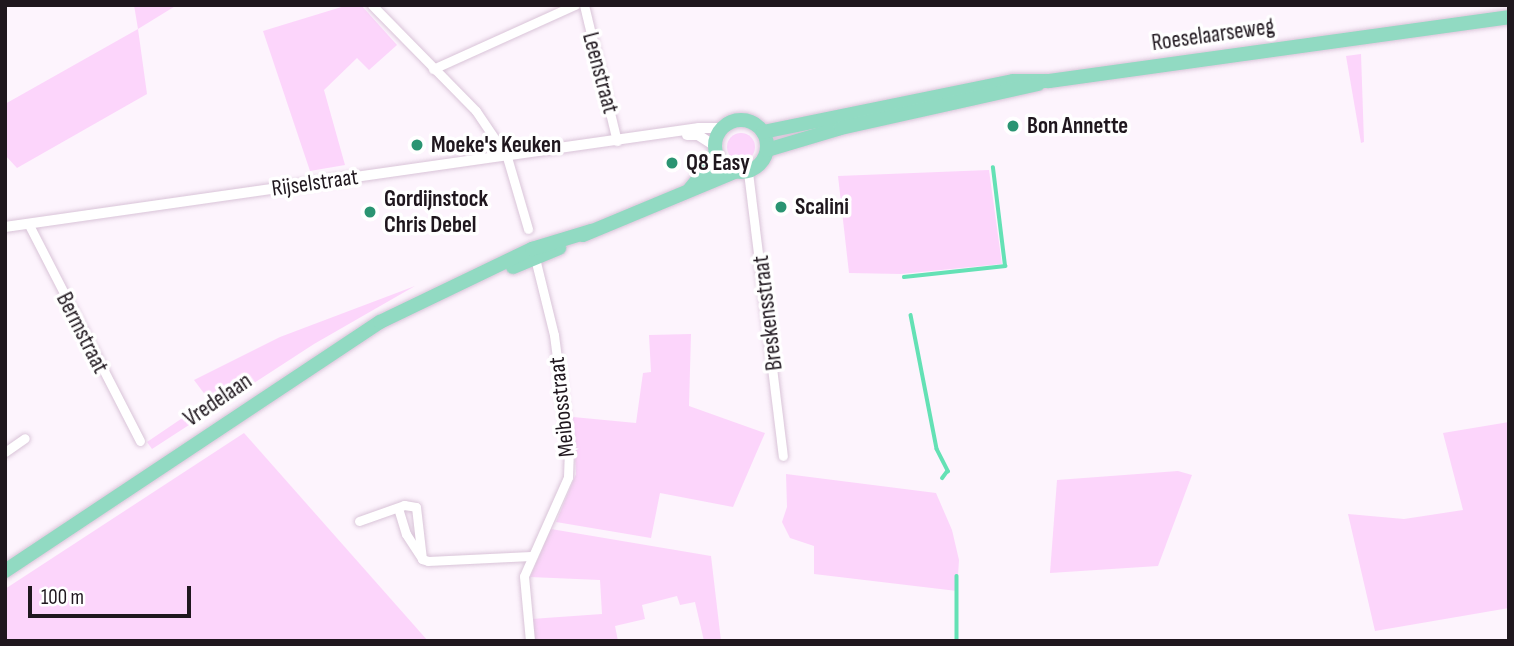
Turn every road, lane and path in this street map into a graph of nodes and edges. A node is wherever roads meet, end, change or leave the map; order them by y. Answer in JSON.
{"nodes":[{"id":1,"x":372,"y":5,"type":"edge"},
{"id":2,"x":575,"y":5,"type":"edge"},
{"id":3,"x":584,"y":5,"type":"edge"},
{"id":4,"x":1509,"y":17,"type":"edge"},
{"id":5,"x":433,"y":69,"type":"junction"},
{"id":6,"x":1049,"y":81,"type":"junction"},
{"id":7,"x":723,"y":128,"type":"junction"},
{"id":8,"x":763,"y":132,"type":"junction"},
{"id":9,"x":667,"y":135,"type":"junction"},
{"id":10,"x":617,"y":141,"type":"junction"},
{"id":11,"x":768,"y":150,"type":"junction"},
{"id":12,"x":716,"y":151,"type":"junction"},
{"id":13,"x":507,"y":157,"type":"junction"},
{"id":14,"x":741,"y":172,"type":"junction"},
{"id":15,"x":690,"y":190,"type":"junction"},
{"id":16,"x":28,"y":223,"type":"junction"},
{"id":17,"x":5,"y":227,"type":"edge"},
{"id":18,"x":528,"y":229,"type":"dead end"},
{"id":19,"x":534,"y":254,"type":"junction"},
{"id":20,"x":25,"y":439,"type":"dead end"},
{"id":21,"x":140,"y":441,"type":"dead end"},
{"id":22,"x":5,"y":452,"type":"edge"},
{"id":23,"x":783,"y":456,"type":"dead end"},
{"id":24,"x":398,"y":508,"type":"junction"},
{"id":25,"x":359,"y":521,"type":"dead end"},
{"id":26,"x":531,"y":556,"type":"junction"},
{"id":27,"x":422,"y":559,"type":"junction"},
{"id":28,"x":5,"y":571,"type":"edge"},
{"id":29,"x":530,"y":641,"type":"edge"}],
"edges":[{"from":1,"to":5,"type":"street"},
{"from":2,"to":5,"type":"street"},
{"from":3,"to":10,"type":"street","name":"Leenstraat"},
{"from":4,"to":6,"type":"main road","name":"Roeselaarseweg"},
{"from":5,"to":13,"type":"street"},
{"from":6,"to":8,"type":"main road","name":"Roeselaarseweg"},
{"from":6,"to":11,"type":"main road","name":"Roeselaarseweg"},
{"from":7,"to":8,"type":"main road"},
{"from":7,"to":9,"type":"street","name":"Rijselstraat"},
{"from":7,"to":12,"type":"main road"},
{"from":8,"to":11,"type":"main road"},
{"from":9,"to":10,"type":"street","name":"Rijselstraat"},
{"from":9,"to":12,"type":"street","name":"Rijselstraat"},
{"from":10,"to":13,"type":"street","name":"Rijselstraat"},
{"from":11,"to":14,"type":"main road"},
{"from":12,"to":14,"type":"main road"},
{"from":12,"to":15,"type":"main road","name":"Vredelaan"},
{"from":13,"to":16,"type":"street","name":"Rijselstraat"},
{"from":13,"to":18,"type":"street"},
{"from":14,"to":15,"type":"main road","name":"Vredelaan"},
{"from":14,"to":23,"type":"street","name":"Breskensstraat"},
{"from":15,"to":19,"type":"main road","name":"Vredelaan"},
{"from":16,"to":17,"type":"street","name":"Rijselstraat"},
{"from":16,"to":21,"type":"street","name":"Bermstraat"},
{"from":19,"to":26,"type":"street","name":"Meibosstraat"},
{"from":19,"to":28,"type":"main road","name":"Vredelaan"},
{"from":20,"to":22,"type":"street"},
{"from":24,"to":25,"type":"street"},
{"from":24,"to":27,"type":"street"},
{"from":24,"to":27,"type":"street"},
{"from":26,"to":27,"type":"street"},
{"from":26,"to":29,"type":"street","name":"Meibosstraat"}]}
